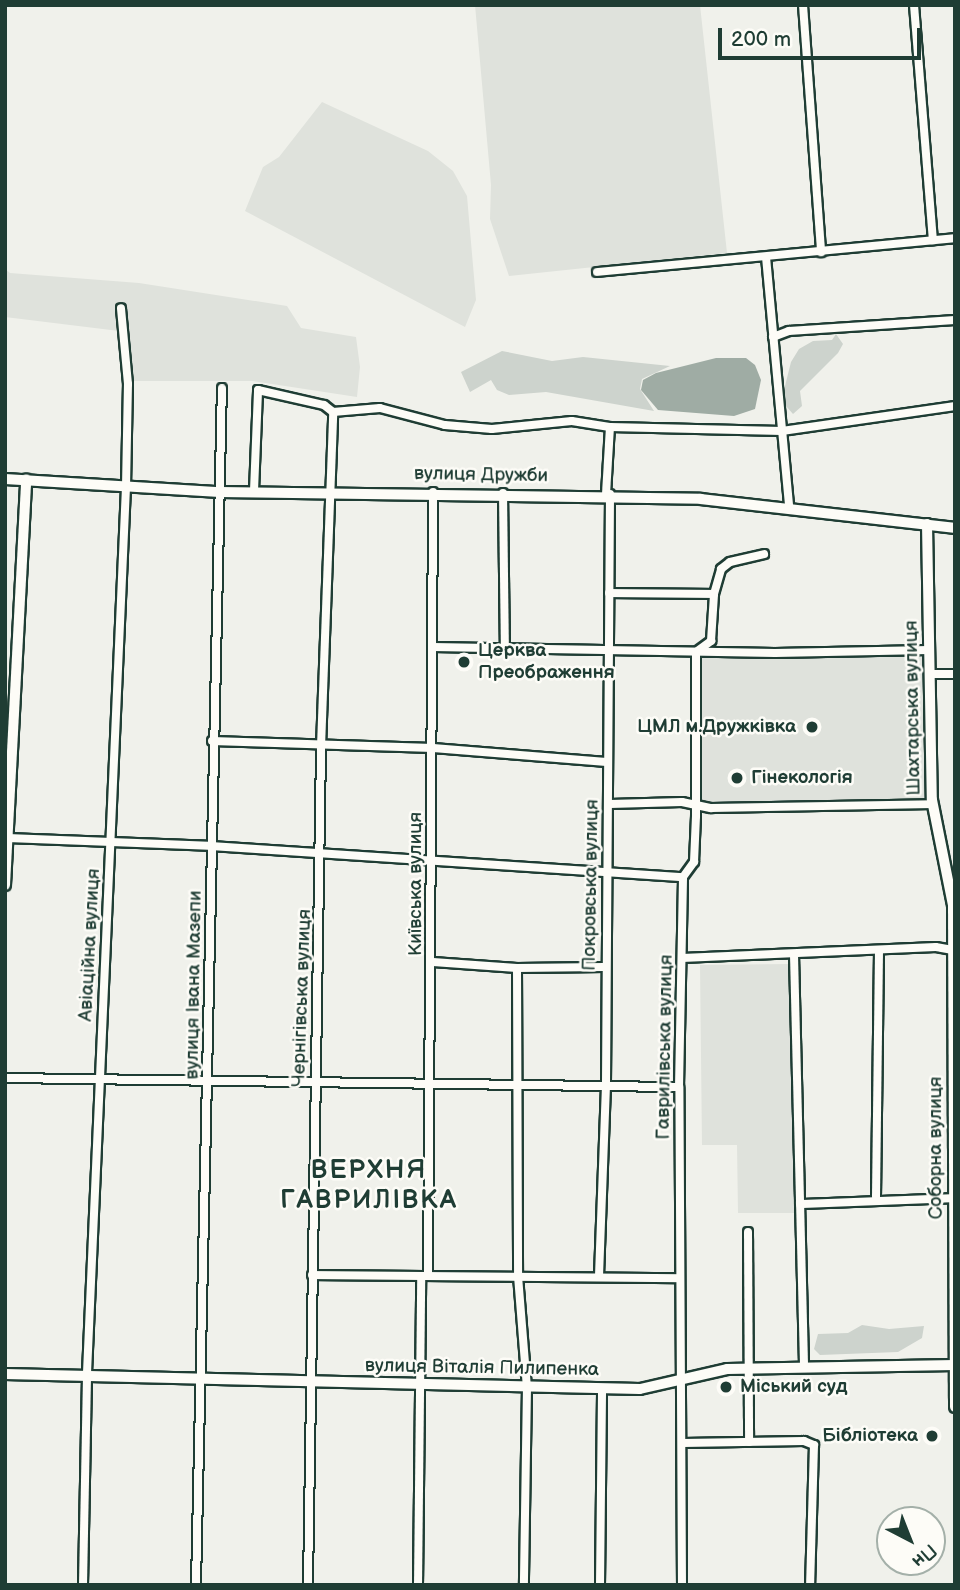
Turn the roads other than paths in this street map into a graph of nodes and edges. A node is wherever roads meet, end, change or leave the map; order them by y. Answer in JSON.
{"nodes":[{"id":1,"x":803,"y":5,"type":"edge"},
{"id":2,"x":914,"y":5,"type":"edge"},
{"id":3,"x":955,"y":238,"type":"edge"},
{"id":4,"x":933,"y":240,"type":"junction"},
{"id":5,"x":821,"y":252,"type":"junction"},
{"id":6,"x":766,"y":257,"type":"junction"},
{"id":7,"x":597,"y":272,"type":"dead end"},
{"id":8,"x":121,"y":308,"type":"dead end"},
{"id":9,"x":955,"y":320,"type":"edge"},
{"id":10,"x":774,"y":337,"type":"junction"},
{"id":11,"x":222,"y":388,"type":"dead end"},
{"id":12,"x":955,"y":406,"type":"edge"},
{"id":13,"x":333,"y":412,"type":"junction"},
{"id":14,"x":610,"y":427,"type":"junction"},
{"id":15,"x":782,"y":432,"type":"junction"},
{"id":16,"x":5,"y":479,"type":"edge"},
{"id":17,"x":26,"y":480,"type":"junction"},
{"id":18,"x":126,"y":487,"type":"junction"},
{"id":19,"x":254,"y":491,"type":"junction"},
{"id":20,"x":327,"y":491,"type":"junction"},
{"id":21,"x":220,"y":492,"type":"junction"},
{"id":22,"x":433,"y":492,"type":"junction"},
{"id":23,"x":503,"y":493,"type":"junction"},
{"id":24,"x":608,"y":494,"type":"junction"},
{"id":25,"x":789,"y":506,"type":"junction"},
{"id":26,"x":927,"y":524,"type":"junction"},
{"id":27,"x":955,"y":528,"type":"edge"},
{"id":28,"x":764,"y":554,"type":"dead end"},
{"id":29,"x":609,"y":593,"type":"junction"},
{"id":30,"x":714,"y":594,"type":"junction"},
{"id":31,"x":433,"y":647,"type":"junction"},
{"id":32,"x":505,"y":649,"type":"junction"},
{"id":33,"x":929,"y":650,"type":"junction"},
{"id":34,"x":609,"y":652,"type":"junction"},
{"id":35,"x":696,"y":652,"type":"junction"},
{"id":36,"x":929,"y":674,"type":"junction"},
{"id":37,"x":955,"y":674,"type":"edge"},
{"id":38,"x":212,"y":741,"type":"junction"},
{"id":39,"x":321,"y":747,"type":"junction"},
{"id":40,"x":433,"y":748,"type":"junction"},
{"id":41,"x":606,"y":762,"type":"junction"},
{"id":42,"x":610,"y":804,"type":"junction"},
{"id":43,"x":693,"y":804,"type":"junction"},
{"id":44,"x":933,"y":804,"type":"junction"},
{"id":45,"x":6,"y":838,"type":"edge"},
{"id":46,"x":112,"y":841,"type":"junction"},
{"id":47,"x":211,"y":845,"type":"junction"},
{"id":48,"x":322,"y":853,"type":"junction"},
{"id":49,"x":430,"y":860,"type":"junction"},
{"id":50,"x":606,"y":869,"type":"junction"},
{"id":51,"x":683,"y":877,"type":"junction"},
{"id":52,"x":5,"y":885,"type":"edge"},
{"id":53,"x":952,"y":886,"type":"edge"},
{"id":54,"x":879,"y":950,"type":"junction"},
{"id":55,"x":953,"y":950,"type":"junction"},
{"id":56,"x":794,"y":955,"type":"junction"},
{"id":57,"x":682,"y":958,"type":"junction"},
{"id":58,"x":433,"y":962,"type":"junction"},
{"id":59,"x":604,"y":967,"type":"junction"},
{"id":60,"x":517,"y":968,"type":"junction"},
{"id":61,"x":5,"y":1078,"type":"edge"},
{"id":62,"x":99,"y":1081,"type":"junction"},
{"id":63,"x":208,"y":1081,"type":"junction"},
{"id":64,"x":316,"y":1082,"type":"junction"},
{"id":65,"x":606,"y":1083,"type":"junction"},
{"id":66,"x":429,"y":1084,"type":"junction"},
{"id":67,"x":518,"y":1085,"type":"junction"},
{"id":68,"x":679,"y":1087,"type":"junction"},
{"id":69,"x":954,"y":1179,"type":"edge"},
{"id":70,"x":876,"y":1197,"type":"junction"},
{"id":71,"x":953,"y":1198,"type":"edge"},
{"id":72,"x":912,"y":1200,"type":"junction"},
{"id":73,"x":799,"y":1202,"type":"junction"},
{"id":74,"x":748,"y":1231,"type":"dead end"},
{"id":75,"x":312,"y":1275,"type":"junction"},
{"id":76,"x":425,"y":1276,"type":"junction"},
{"id":77,"x":518,"y":1276,"type":"junction"},
{"id":78,"x":599,"y":1276,"type":"junction"},
{"id":79,"x":679,"y":1278,"type":"junction"},
{"id":80,"x":954,"y":1365,"type":"edge"},
{"id":81,"x":752,"y":1368,"type":"junction"},
{"id":82,"x":804,"y":1368,"type":"junction"},
{"id":83,"x":5,"y":1374,"type":"edge"},
{"id":84,"x":683,"y":1376,"type":"junction"},
{"id":85,"x":87,"y":1377,"type":"junction"},
{"id":86,"x":200,"y":1381,"type":"junction"},
{"id":87,"x":311,"y":1381,"type":"junction"},
{"id":88,"x":416,"y":1384,"type":"junction"},
{"id":89,"x":527,"y":1387,"type":"junction"},
{"id":90,"x":602,"y":1388,"type":"junction"},
{"id":91,"x":955,"y":1406,"type":"edge"},
{"id":92,"x":749,"y":1442,"type":"junction"},
{"id":93,"x":683,"y":1443,"type":"junction"},
{"id":94,"x":83,"y":1585,"type":"edge"},
{"id":95,"x":196,"y":1585,"type":"edge"},
{"id":96,"x":308,"y":1585,"type":"edge"},
{"id":97,"x":418,"y":1585,"type":"edge"},
{"id":98,"x":524,"y":1585,"type":"edge"},
{"id":99,"x":600,"y":1585,"type":"edge"},
{"id":100,"x":682,"y":1585,"type":"edge"},
{"id":101,"x":810,"y":1585,"type":"edge"}],
"edges":[{"from":1,"to":5,"type":"street"},
{"from":2,"to":4,"type":"street"},
{"from":3,"to":4,"type":"street"},
{"from":4,"to":5,"type":"street"},
{"from":5,"to":6,"type":"street"},
{"from":6,"to":7,"type":"street"},
{"from":6,"to":10,"type":"street"},
{"from":8,"to":18,"type":"street","name":"Авіаційна вулиця"},
{"from":9,"to":10,"type":"street"},
{"from":10,"to":15,"type":"street"},
{"from":11,"to":21,"type":"street","name":"вулиця Івана Мазепи"},
{"from":12,"to":15,"type":"street"},
{"from":13,"to":14,"type":"street"},
{"from":13,"to":19,"type":"street"},
{"from":13,"to":20,"type":"street","name":"Чернігівська вулиця"},
{"from":14,"to":15,"type":"street"},
{"from":14,"to":24,"type":"street","name":"Покровська вулиця"},
{"from":15,"to":25,"type":"street"},
{"from":16,"to":17,"type":"street","name":"вулиця Дружби"},
{"from":17,"to":18,"type":"street","name":"вулиця Дружби"},
{"from":17,"to":45,"type":"street"},
{"from":18,"to":21,"type":"street","name":"вулиця Дружби"},
{"from":18,"to":46,"type":"street","name":"Авіаційна вулиця"},
{"from":19,"to":20,"type":"street","name":"вулиця Дружби"},
{"from":19,"to":21,"type":"street","name":"вулиця Дружби"},
{"from":20,"to":22,"type":"street","name":"вулиця Дружби"},
{"from":20,"to":39,"type":"street","name":"Чернігівська вулиця"},
{"from":21,"to":38,"type":"street","name":"вулиця Івана Мазепи"},
{"from":22,"to":23,"type":"street","name":"вулиця Дружби"},
{"from":22,"to":31,"type":"street","name":"Київська вулиця"},
{"from":23,"to":24,"type":"street","name":"вулиця Дружби"},
{"from":23,"to":32,"type":"street"},
{"from":24,"to":25,"type":"street","name":"вулиця Дружби"},
{"from":24,"to":29,"type":"street","name":"Покровська вулиця"},
{"from":25,"to":26,"type":"street","name":"вулиця Дружби"},
{"from":26,"to":27,"type":"street","name":"вулиця Дружби"},
{"from":26,"to":33,"type":"street","name":"Шахтарська вулиця"},
{"from":28,"to":30,"type":"street","name":"Гаврилівська вулиця"},
{"from":29,"to":30,"type":"street"},
{"from":29,"to":34,"type":"street","name":"Покровська вулиця"},
{"from":30,"to":35,"type":"street","name":"Гаврилівська вулиця"},
{"from":31,"to":32,"type":"street"},
{"from":31,"to":40,"type":"street","name":"Київська вулиця"},
{"from":32,"to":34,"type":"street"},
{"from":33,"to":35,"type":"street"},
{"from":33,"to":36,"type":"street","name":"Шахтарська вулиця"},
{"from":34,"to":35,"type":"street"},
{"from":34,"to":41,"type":"street","name":"Покровська вулиця"},
{"from":35,"to":43,"type":"street","name":"Гаврилівська вулиця"},
{"from":36,"to":37,"type":"street"},
{"from":36,"to":44,"type":"street","name":"Шахтарська вулиця"},
{"from":38,"to":39,"type":"street"},
{"from":38,"to":47,"type":"street","name":"вулиця Івана Мазепи"},
{"from":39,"to":40,"type":"street"},
{"from":39,"to":48,"type":"street","name":"Чернігівська вулиця"},
{"from":40,"to":41,"type":"street"},
{"from":40,"to":49,"type":"street","name":"Київська вулиця"},
{"from":41,"to":42,"type":"street","name":"Покровська вулиця"},
{"from":42,"to":43,"type":"street"},
{"from":42,"to":50,"type":"street","name":"Покровська вулиця"},
{"from":43,"to":44,"type":"street"},
{"from":43,"to":51,"type":"street","name":"Гаврилівська вулиця"},
{"from":44,"to":53,"type":"street","name":"Шахтарська вулиця"},
{"from":45,"to":46,"type":"street"},
{"from":45,"to":52,"type":"street"},
{"from":46,"to":47,"type":"street"},
{"from":46,"to":62,"type":"street","name":"Авіаційна вулиця"},
{"from":47,"to":48,"type":"street"},
{"from":47,"to":63,"type":"street","name":"вулиця Івана Мазепи"},
{"from":48,"to":49,"type":"street"},
{"from":48,"to":64,"type":"street","name":"Чернігівська вулиця"},
{"from":49,"to":50,"type":"street"},
{"from":49,"to":58,"type":"street","name":"Київська вулиця"},
{"from":50,"to":51,"type":"street"},
{"from":50,"to":59,"type":"street","name":"Покровська вулиця"},
{"from":51,"to":57,"type":"street","name":"Гаврилівська вулиця"},
{"from":53,"to":55,"type":"street","name":"Соборна вулиця"},
{"from":54,"to":55,"type":"street"},
{"from":54,"to":56,"type":"street"},
{"from":54,"to":70,"type":"street"},
{"from":55,"to":69,"type":"street","name":"Соборна вулиця"},
{"from":56,"to":57,"type":"street"},
{"from":56,"to":73,"type":"street"},
{"from":57,"to":68,"type":"street","name":"Гаврилівська вулиця"},
{"from":58,"to":60,"type":"street"},
{"from":58,"to":66,"type":"street","name":"Київська вулиця"},
{"from":59,"to":60,"type":"street"},
{"from":59,"to":65,"type":"street","name":"Покровська вулиця"},
{"from":60,"to":67,"type":"street"},
{"from":61,"to":62,"type":"street"},
{"from":62,"to":63,"type":"street"},
{"from":62,"to":85,"type":"street","name":"Авіаційна вулиця"},
{"from":63,"to":64,"type":"street"},
{"from":63,"to":86,"type":"street","name":"вулиця Івана Мазепи"},
{"from":64,"to":66,"type":"street"},
{"from":64,"to":75,"type":"street","name":"Чернігівська вулиця"},
{"from":65,"to":67,"type":"street"},
{"from":65,"to":68,"type":"street"},
{"from":65,"to":78,"type":"street","name":"Покровська вулиця"},
{"from":66,"to":67,"type":"street"},
{"from":66,"to":76,"type":"street","name":"Київська вулиця"},
{"from":67,"to":77,"type":"street"},
{"from":68,"to":79,"type":"street","name":"Гаврилівська вулиця"},
{"from":69,"to":71,"type":"street","name":"Соборна вулиця"},
{"from":70,"to":72,"type":"street"},
{"from":70,"to":73,"type":"street"},
{"from":71,"to":72,"type":"street"},
{"from":71,"to":80,"type":"street","name":"Соборна вулиця"},
{"from":72,"to":73,"type":"street"},
{"from":73,"to":82,"type":"street"},
{"from":74,"to":81,"type":"street"},
{"from":75,"to":76,"type":"street"},
{"from":75,"to":87,"type":"street","name":"Чернігівська вулиця"},
{"from":76,"to":77,"type":"street"},
{"from":76,"to":88,"type":"street","name":"Київська вулиця"},
{"from":77,"to":78,"type":"street"},
{"from":77,"to":89,"type":"street"},
{"from":78,"to":79,"type":"street"},
{"from":79,"to":84,"type":"street","name":"Гаврилівська вулиця"},
{"from":80,"to":82,"type":"street","name":"вулиця Віталія Пилипенка"},
{"from":80,"to":91,"type":"street","name":"Соборна вулиця"},
{"from":81,"to":82,"type":"street","name":"вулиця Віталія Пилипенка"},
{"from":81,"to":84,"type":"street","name":"вулиця Віталія Пилипенка"},
{"from":81,"to":92,"type":"street"},
{"from":83,"to":85,"type":"street","name":"вулиця Віталія Пилипенка"},
{"from":84,"to":90,"type":"street","name":"вулиця Віталія Пилипенка"},
{"from":84,"to":93,"type":"street","name":"Гаврилівська вулиця"},
{"from":85,"to":86,"type":"street","name":"вулиця Віталія Пилипенка"},
{"from":85,"to":94,"type":"street","name":"Авіаційна вулиця"},
{"from":86,"to":87,"type":"street","name":"вулиця Віталія Пилипенка"},
{"from":86,"to":95,"type":"street","name":"вулиця Івана Мазепи"},
{"from":87,"to":88,"type":"street","name":"вулиця Віталія Пилипенка"},
{"from":87,"to":96,"type":"street","name":"Чернігівська вулиця"},
{"from":88,"to":89,"type":"street","name":"вулиця Віталія Пилипенка"},
{"from":88,"to":97,"type":"street","name":"Київська вулиця"},
{"from":89,"to":90,"type":"street","name":"вулиця Віталія Пилипенка"},
{"from":89,"to":98,"type":"street"},
{"from":90,"to":99,"type":"street"},
{"from":92,"to":93,"type":"street"},
{"from":92,"to":101,"type":"street"},
{"from":93,"to":100,"type":"street","name":"Гаврилівська вулиця"}]}
